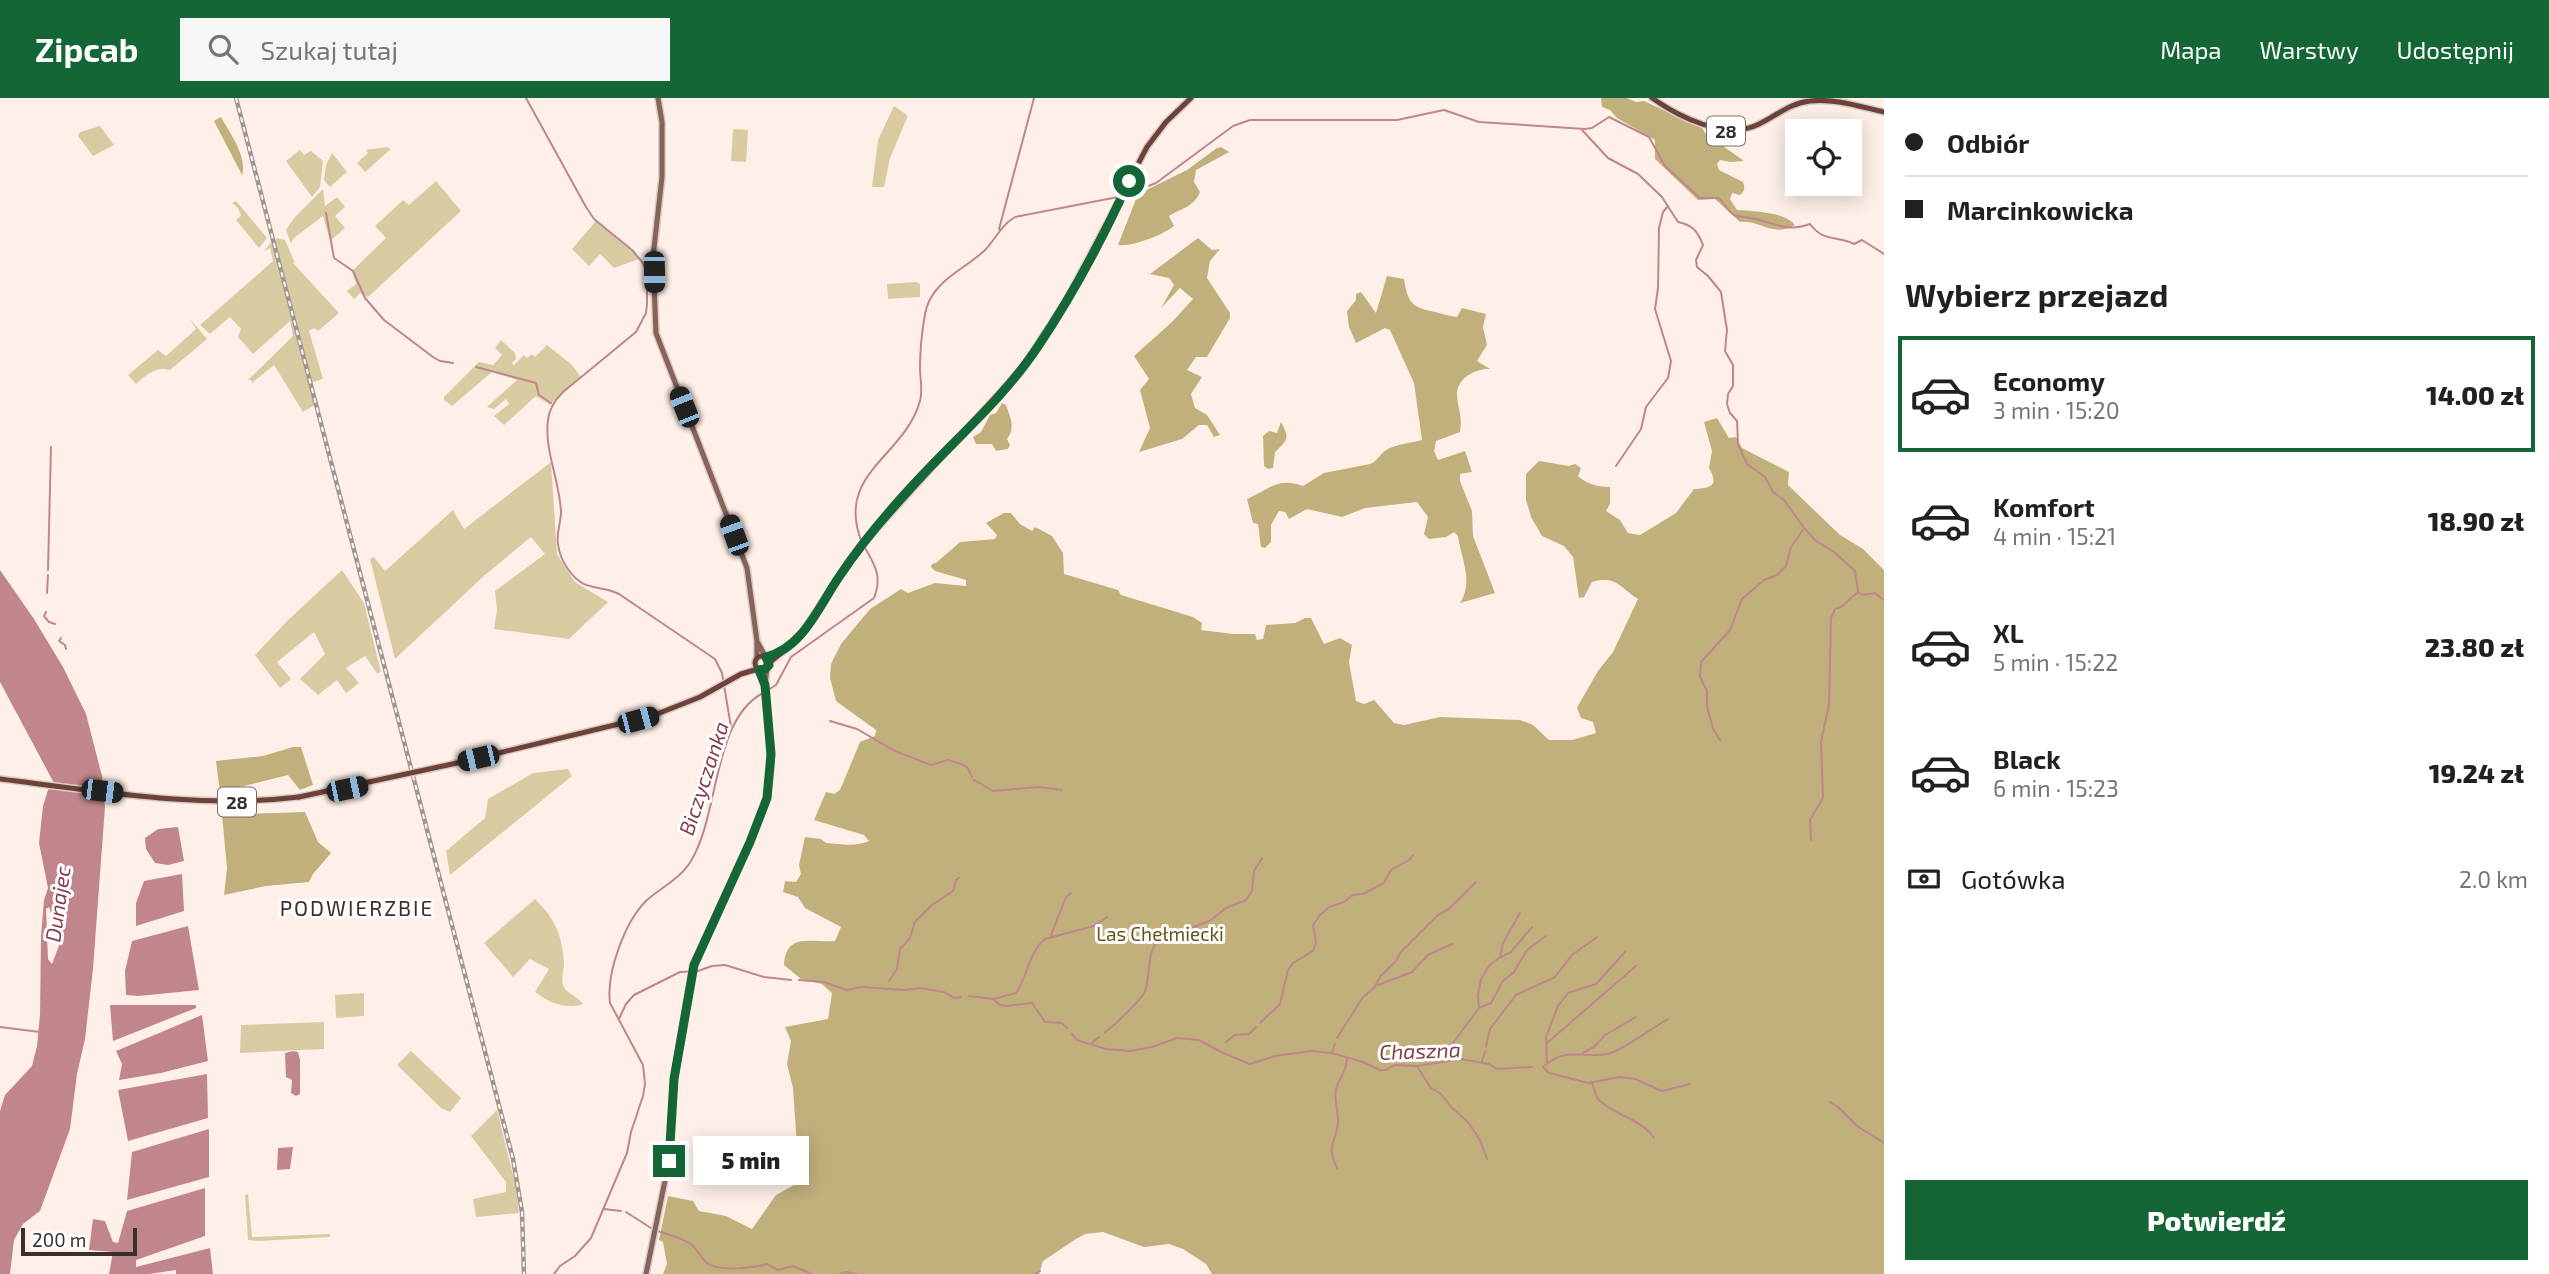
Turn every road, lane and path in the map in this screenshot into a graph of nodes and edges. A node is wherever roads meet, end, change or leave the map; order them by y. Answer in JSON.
{"nodes":[{"id":1,"x":658,"y":98,"type":"edge"},
{"id":2,"x":1191,"y":98,"type":"edge"},
{"id":3,"x":1652,"y":98,"type":"edge"},
{"id":4,"x":1884,"y":112,"type":"edge"},
{"id":5,"x":757,"y":641,"type":"junction"},
{"id":6,"x":767,"y":661,"type":"junction"},
{"id":7,"x":757,"y":664,"type":"junction"},
{"id":8,"x":765,"y":685,"type":"junction"},
{"id":9,"x":0,"y":779,"type":"edge"},
{"id":10,"x":646,"y":1274,"type":"edge"}],
"edges":[{"from":1,"to":5,"type":"street"},
{"from":2,"to":6,"type":"main road","number":"28"},
{"from":3,"to":4,"type":"main road","number":"28"},
{"from":5,"to":6,"type":"street"},
{"from":5,"to":7,"type":"street"},
{"from":6,"to":7,"type":"main road"},
{"from":6,"to":7,"type":"main road","number":"28"},
{"from":6,"to":8,"type":"street"},
{"from":7,"to":8,"type":"street"},
{"from":7,"to":9,"type":"main road","number":"28","bridge":true},
{"from":8,"to":10,"type":"street"}]}
